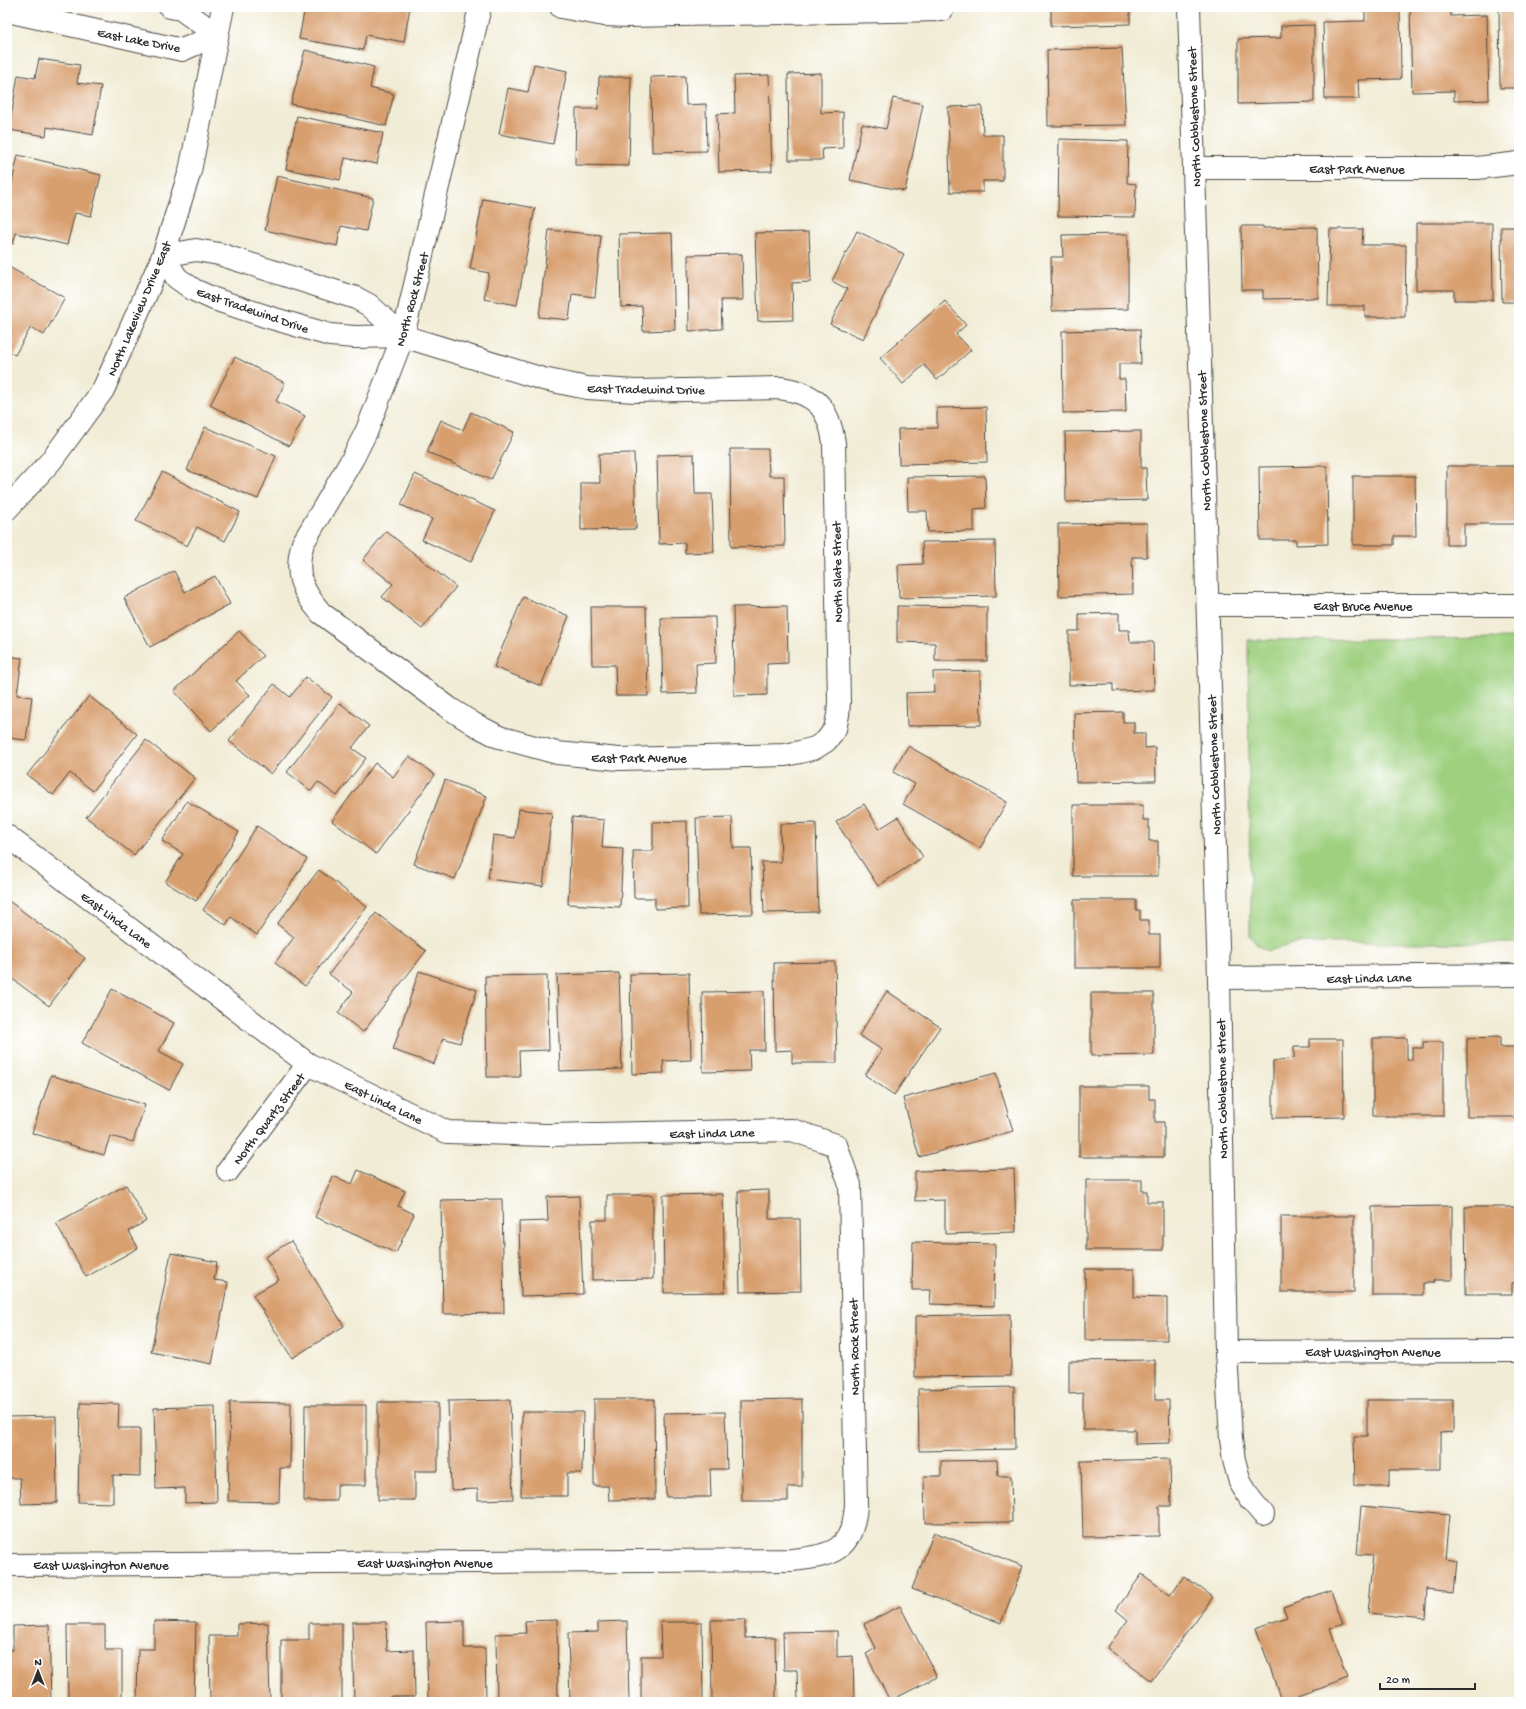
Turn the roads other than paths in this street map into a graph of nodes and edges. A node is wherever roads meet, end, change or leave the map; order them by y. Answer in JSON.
{"nodes":[{"id":1,"x":8,"y":7,"type":"edge"},
{"id":2,"x":170,"y":7,"type":"edge"},
{"id":3,"x":223,"y":7,"type":"edge"},
{"id":4,"x":480,"y":7,"type":"edge"},
{"id":5,"x":561,"y":7,"type":"edge"},
{"id":6,"x":1189,"y":7,"type":"edge"},
{"id":7,"x":942,"y":10,"type":"dead end"},
{"id":8,"x":217,"y":35,"type":"junction"},
{"id":9,"x":1519,"y":163,"type":"edge"},
{"id":10,"x":1195,"y":168,"type":"junction"},
{"id":11,"x":163,"y":256,"type":"junction"},
{"id":12,"x":403,"y":336,"type":"junction"},
{"id":13,"x":820,"y":404,"type":"joint"},
{"id":14,"x":7,"y":509,"type":"edge"},
{"id":15,"x":299,"y":573,"type":"joint"},
{"id":16,"x":1519,"y":604,"type":"edge"},
{"id":17,"x":1208,"y":605,"type":"junction"},
{"id":18,"x":826,"y":741,"type":"joint"},
{"id":19,"x":7,"y":836,"type":"edge"},
{"id":20,"x":1519,"y":975,"type":"edge"},
{"id":21,"x":1219,"y":978,"type":"junction"},
{"id":22,"x":308,"y":1064,"type":"junction"},
{"id":23,"x":836,"y":1145,"type":"joint"},
{"id":24,"x":228,"y":1171,"type":"dead end"},
{"id":25,"x":1519,"y":1351,"type":"edge"},
{"id":26,"x":1226,"y":1352,"type":"junction"},
{"id":27,"x":1263,"y":1514,"type":"dead end"},
{"id":28,"x":841,"y":1548,"type":"joint"},
{"id":29,"x":7,"y":1565,"type":"edge"}],
"edges":[{"from":1,"to":8,"type":"street","name":"East Lake Drive"},
{"from":2,"to":8,"type":"street"},
{"from":3,"to":8,"type":"street","name":"North Lakeview Drive East"},
{"from":4,"to":12,"type":"street","name":"North Rock Street"},
{"from":5,"to":7,"type":"street"},
{"from":6,"to":10,"type":"street","name":"North Cobblestone Street"},
{"from":8,"to":11,"type":"street","name":"North Lakeview Drive East"},
{"from":9,"to":10,"type":"street","name":"East Park Avenue"},
{"from":10,"to":17,"type":"street","name":"North Cobblestone Street"},
{"from":11,"to":12,"type":"street","name":"East Tradewind Drive"},
{"from":11,"to":12,"type":"street","name":"East Tradewind Drive"},
{"from":11,"to":14,"type":"street","name":"North Lakeview Drive East"},
{"from":12,"to":13,"type":"street","name":"East Tradewind Drive"},
{"from":12,"to":15,"type":"street","name":"North Rock Street"},
{"from":13,"to":18,"type":"street","name":"North Slate Street"},
{"from":15,"to":18,"type":"street","name":"East Park Avenue"},
{"from":16,"to":17,"type":"street","name":"East Bruce Avenue"},
{"from":17,"to":21,"type":"street","name":"North Cobblestone Street"},
{"from":19,"to":22,"type":"street","name":"East Linda Lane"},
{"from":20,"to":21,"type":"street","name":"East Linda Lane"},
{"from":21,"to":26,"type":"street","name":"North Cobblestone Street"},
{"from":22,"to":23,"type":"street","name":"East Linda Lane"},
{"from":22,"to":24,"type":"street","name":"North Quartz Street"},
{"from":23,"to":28,"type":"street","name":"North Rock Street"},
{"from":25,"to":26,"type":"street","name":"East Washington Avenue"},
{"from":26,"to":27,"type":"street","name":"North Cobblestone Street"},
{"from":28,"to":29,"type":"street","name":"East Washington Avenue"}]}
